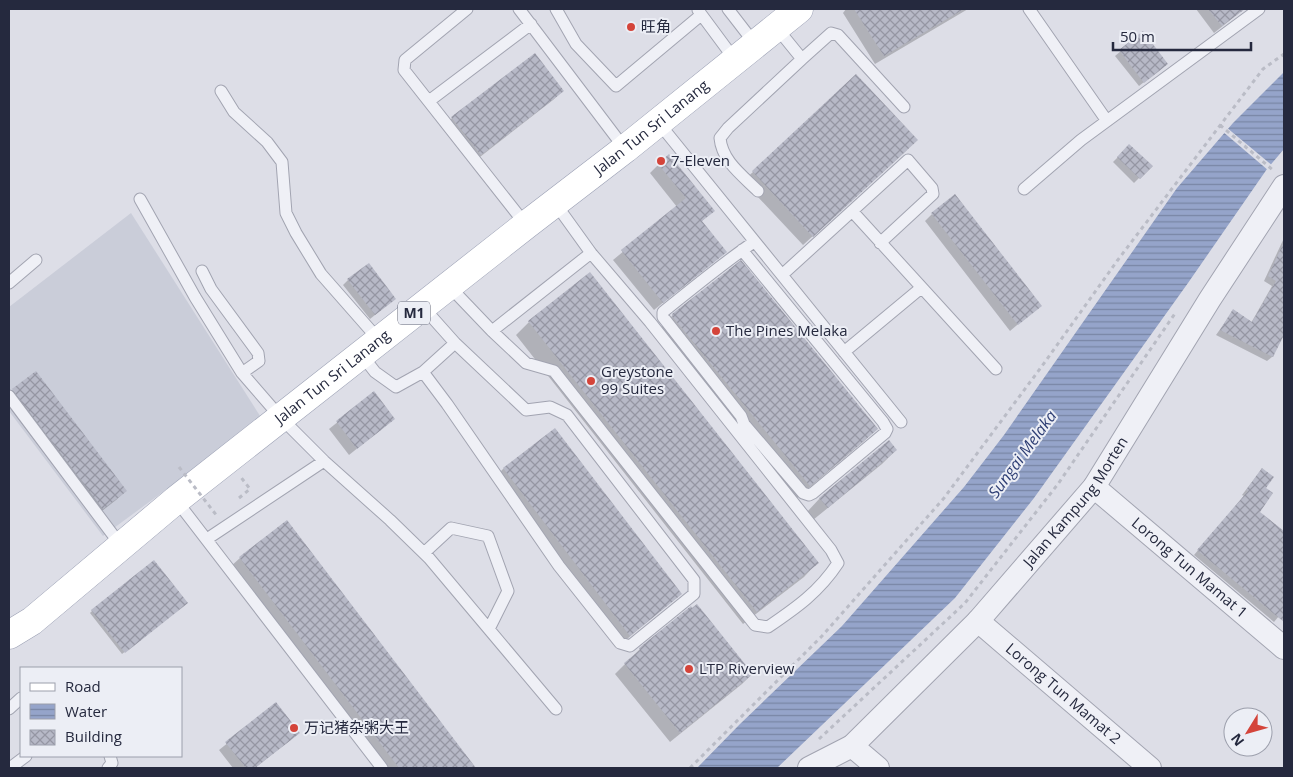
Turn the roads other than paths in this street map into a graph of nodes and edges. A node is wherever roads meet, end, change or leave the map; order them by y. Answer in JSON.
{"nodes":[{"id":1,"x":467,"y":9,"type":"edge"},
{"id":2,"x":519,"y":9,"type":"edge"},
{"id":3,"x":556,"y":9,"type":"edge"},
{"id":4,"x":728,"y":9,"type":"edge"},
{"id":5,"x":799,"y":9,"type":"edge"},
{"id":6,"x":1028,"y":9,"type":"edge"},
{"id":7,"x":1259,"y":9,"type":"edge"},
{"id":8,"x":699,"y":12,"type":"edge"},
{"id":9,"x":531,"y":24,"type":"junction"},
{"id":10,"x":776,"y":27,"type":"junction"},
{"id":11,"x":745,"y":52,"type":"junction"},
{"id":12,"x":802,"y":59,"type":"junction"},
{"id":13,"x":221,"y":91,"type":"dead end"},
{"id":14,"x":429,"y":101,"type":"junction"},
{"id":15,"x":904,"y":107,"type":"dead end"},
{"id":16,"x":1107,"y":121,"type":"junction"},
{"id":17,"x":658,"y":122,"type":"junction"},
{"id":18,"x":625,"y":149,"type":"junction"},
{"id":19,"x":1279,"y":174,"type":"edge"},
{"id":20,"x":1024,"y":189,"type":"dead end"},
{"id":21,"x":758,"y":191,"type":"dead end"},
{"id":22,"x":140,"y":199,"type":"dead end"},
{"id":23,"x":555,"y":202,"type":"junction"},
{"id":24,"x":852,"y":211,"type":"junction"},
{"id":25,"x":526,"y":225,"type":"junction"},
{"id":26,"x":754,"y":242,"type":"junction"},
{"id":27,"x":880,"y":243,"type":"junction"},
{"id":28,"x":742,"y":250,"type":"junction"},
{"id":29,"x":591,"y":253,"type":"junction"},
{"id":30,"x":36,"y":260,"type":"dead end"},
{"id":31,"x":202,"y":271,"type":"dead end"},
{"id":32,"x":782,"y":275,"type":"junction"},
{"id":33,"x":9,"y":284,"type":"edge"},
{"id":34,"x":448,"y":286,"type":"junction"},
{"id":35,"x":921,"y":288,"type":"junction"},
{"id":36,"x":422,"y":306,"type":"junction"},
{"id":37,"x":492,"y":331,"type":"junction"},
{"id":38,"x":455,"y":343,"type":"junction"},
{"id":39,"x":370,"y":347,"type":"junction"},
{"id":40,"x":844,"y":352,"type":"junction"},
{"id":41,"x":996,"y":369,"type":"dead end"},
{"id":42,"x":423,"y":372,"type":"junction"},
{"id":43,"x":242,"y":373,"type":"junction"},
{"id":44,"x":9,"y":396,"type":"edge"},
{"id":45,"x":281,"y":418,"type":"junction"},
{"id":46,"x":901,"y":422,"type":"dead end"},
{"id":47,"x":324,"y":461,"type":"junction"},
{"id":48,"x":1094,"y":487,"type":"junction"},
{"id":49,"x":176,"y":500,"type":"junction"},
{"id":50,"x":207,"y":539,"type":"junction"},
{"id":51,"x":122,"y":546,"type":"junction"},
{"id":52,"x":424,"y":553,"type":"junction"},
{"id":53,"x":978,"y":621,"type":"junction"},
{"id":54,"x":489,"y":629,"type":"junction"},
{"id":55,"x":15,"y":631,"type":"edge"},
{"id":56,"x":1284,"y":648,"type":"edge"},
{"id":57,"x":20,"y":699,"type":"edge"},
{"id":58,"x":9,"y":709,"type":"edge"},
{"id":59,"x":556,"y":709,"type":"dead end"},
{"id":60,"x":852,"y":746,"type":"junction"},
{"id":61,"x":25,"y":757,"type":"edge"},
{"id":62,"x":110,"y":757,"type":"edge"},
{"id":63,"x":10,"y":768,"type":"edge"},
{"id":64,"x":108,"y":768,"type":"edge"},
{"id":65,"x":382,"y":768,"type":"edge"},
{"id":66,"x":809,"y":768,"type":"edge"},
{"id":67,"x":878,"y":768,"type":"edge"},
{"id":68,"x":1150,"y":768,"type":"edge"}],
"edges":[{"from":1,"to":14,"type":"lane"},
{"from":2,"to":9,"type":"lane"},
{"from":3,"to":8,"type":"lane"},
{"from":4,"to":11,"type":"lane"},
{"from":5,"to":10,"type":"main road","name":"Jalan Tun Sri Lanang","number":"M1"},
{"from":6,"to":16,"type":"lane"},
{"from":7,"to":16,"type":"lane"},
{"from":8,"to":11,"type":"lane"},
{"from":9,"to":14,"type":"lane"},
{"from":9,"to":18,"type":"lane"},
{"from":10,"to":11,"type":"main road","name":"Jalan Tun Sri Lanang","number":"M1"},
{"from":10,"to":12,"type":"lane"},
{"from":11,"to":17,"type":"main road","name":"Jalan Tun Sri Lanang","number":"M1"},
{"from":12,"to":15,"type":"lane"},
{"from":12,"to":21,"type":"lane"},
{"from":13,"to":39,"type":"lane"},
{"from":14,"to":25,"type":"lane"},
{"from":16,"to":20,"type":"lane"},
{"from":17,"to":18,"type":"main road","name":"Jalan Tun Sri Lanang","number":"M1"},
{"from":17,"to":26,"type":"lane"},
{"from":18,"to":23,"type":"main road","name":"Jalan Tun Sri Lanang","number":"M1"},
{"from":19,"to":48,"type":"street","name":"Jalan Kampung Morten"},
{"from":22,"to":43,"type":"lane"},
{"from":23,"to":25,"type":"main road","name":"Jalan Tun Sri Lanang","number":"M1"},
{"from":23,"to":29,"type":"lane"},
{"from":24,"to":27,"type":"lane"},
{"from":24,"to":27,"type":"lane"},
{"from":24,"to":32,"type":"lane"},
{"from":25,"to":34,"type":"main road","name":"Jalan Tun Sri Lanang","number":"M1"},
{"from":26,"to":28,"type":"lane"},
{"from":26,"to":32,"type":"lane"},
{"from":27,"to":35,"type":"lane"},
{"from":28,"to":28,"type":"lane"},
{"from":29,"to":37,"type":"lane"},
{"from":29,"to":37,"type":"lane"},
{"from":30,"to":33,"type":"lane"},
{"from":31,"to":43,"type":"lane"},
{"from":32,"to":40,"type":"lane"},
{"from":34,"to":36,"type":"main road","name":"Jalan Tun Sri Lanang","number":"M1"},
{"from":34,"to":37,"type":"lane"},
{"from":35,"to":40,"type":"lane"},
{"from":35,"to":41,"type":"lane"},
{"from":36,"to":38,"type":"lane"},
{"from":36,"to":39,"type":"main road","name":"Jalan Tun Sri Lanang","number":"M1"},
{"from":38,"to":42,"type":"lane"},
{"from":38,"to":42,"type":"lane"},
{"from":39,"to":42,"type":"lane"},
{"from":39,"to":45,"type":"main road","name":"Jalan Tun Sri Lanang","number":"M1"},
{"from":40,"to":46,"type":"lane"},
{"from":43,"to":45,"type":"lane"},
{"from":44,"to":51,"type":"lane"},
{"from":45,"to":47,"type":"lane"},
{"from":45,"to":49,"type":"main road","name":"Jalan Tun Sri Lanang","number":"M1"},
{"from":47,"to":50,"type":"lane"},
{"from":47,"to":52,"type":"lane"},
{"from":48,"to":53,"type":"street","name":"Jalan Kampung Morten"},
{"from":48,"to":56,"type":"street","name":"Lorong Tun Mamat 1"},
{"from":49,"to":50,"type":"lane"},
{"from":49,"to":51,"type":"main road","name":"Jalan Tun Sri Lanang","number":"M1"},
{"from":50,"to":65,"type":"lane"},
{"from":51,"to":55,"type":"main road","name":"Jalan Tun Sri Lanang","number":"M1"},
{"from":52,"to":54,"type":"lane"},
{"from":52,"to":54,"type":"lane"},
{"from":53,"to":60,"type":"street","name":"Jalan Kampung Morten"},
{"from":53,"to":68,"type":"street","name":"Lorong Tun Mamat 2"},
{"from":54,"to":59,"type":"lane"},
{"from":57,"to":58,"type":"lane"},
{"from":60,"to":66,"type":"street","name":"Jalan Kampung Morten"},
{"from":60,"to":67,"type":"street"},
{"from":61,"to":63,"type":"lane"},
{"from":62,"to":64,"type":"lane"}]}
